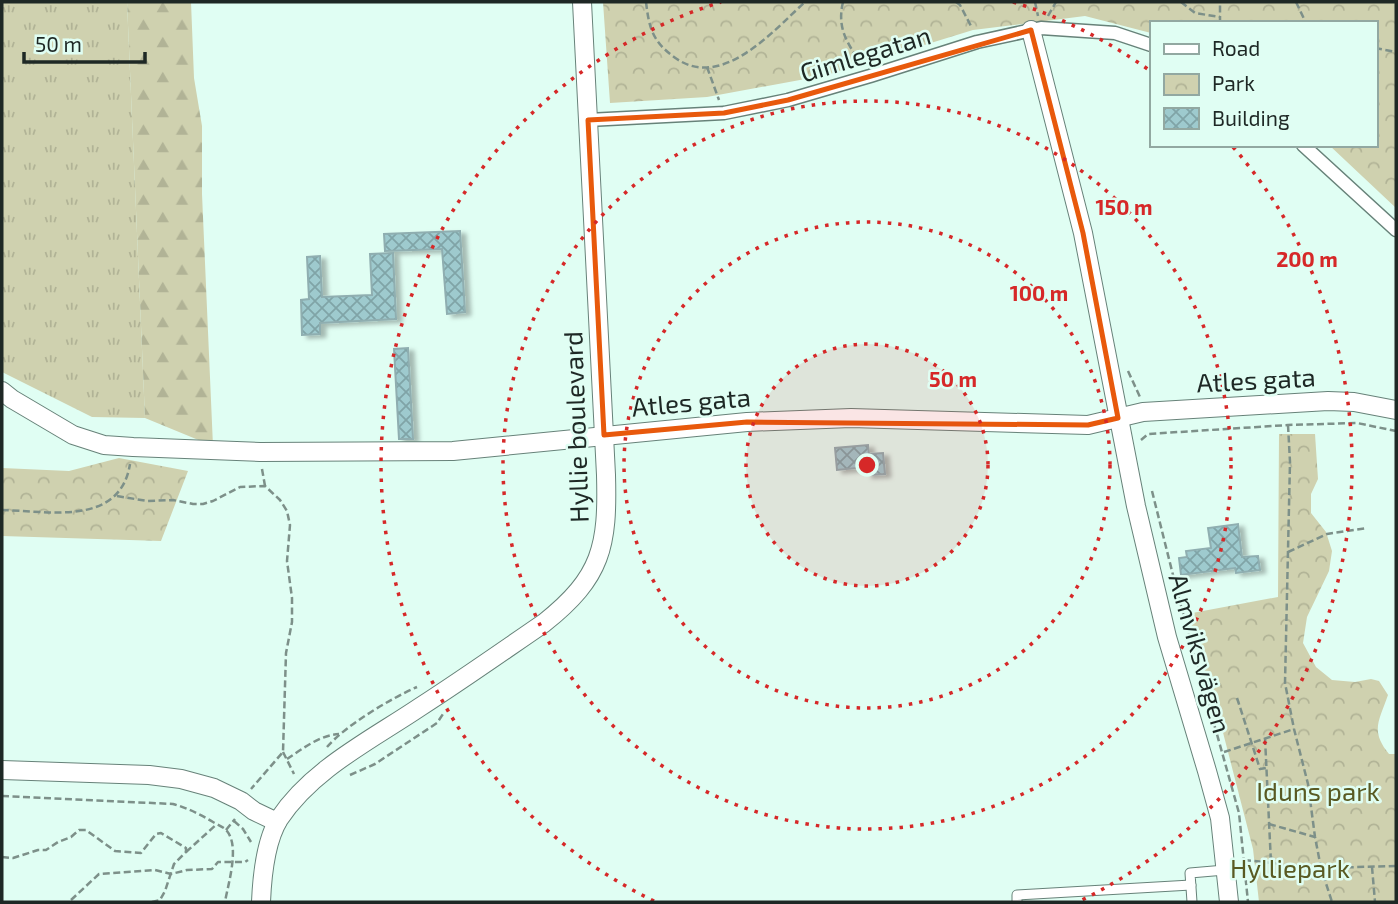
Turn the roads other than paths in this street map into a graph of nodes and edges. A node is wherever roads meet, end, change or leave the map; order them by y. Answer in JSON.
{"nodes":[{"id":1,"x":582,"y":2,"type":"edge"},
{"id":2,"x":1031,"y":30,"type":"junction"},
{"id":3,"x":1150,"y":45,"type":"edge"},
{"id":4,"x":588,"y":120,"type":"junction"},
{"id":5,"x":1305,"y":147,"type":"edge"},
{"id":6,"x":1396,"y":230,"type":"edge"},
{"id":7,"x":2,"y":391,"type":"edge"},
{"id":8,"x":1396,"y":410,"type":"edge"},
{"id":9,"x":1118,"y":418,"type":"junction"},
{"id":10,"x":604,"y":435,"type":"junction"},
{"id":11,"x":2,"y":770,"type":"edge"},
{"id":12,"x":277,"y":822,"type":"junction"},
{"id":13,"x":1225,"y":870,"type":"junction"},
{"id":14,"x":1191,"y":885,"type":"junction"},
{"id":15,"x":261,"y":902,"type":"edge"},
{"id":16,"x":1017,"y":902,"type":"edge"},
{"id":17,"x":1192,"y":902,"type":"edge"},
{"id":18,"x":1229,"y":902,"type":"edge"}],
"edges":[{"from":1,"to":4,"type":"street","name":"Hyllie boulevard"},
{"from":2,"to":3,"type":"street","name":"Gimlegatan"},
{"from":2,"to":4,"type":"street","name":"Gimlegatan"},
{"from":2,"to":9,"type":"street","name":"Almviksvägen"},
{"from":4,"to":10,"type":"street","name":"Hyllie boulevard"},
{"from":5,"to":6,"type":"street"},
{"from":7,"to":10,"type":"street","name":"Atles gata"},
{"from":8,"to":9,"type":"street","name":"Atles gata"},
{"from":9,"to":10,"type":"street","name":"Atles gata"},
{"from":9,"to":13,"type":"street","name":"Almviksvägen"},
{"from":10,"to":12,"type":"street","name":"Hyllie boulevard"},
{"from":11,"to":12,"type":"street"},
{"from":12,"to":15,"type":"street","name":"Hyllie boulevard"},
{"from":13,"to":14,"type":"lane"},
{"from":13,"to":18,"type":"street","name":"Almviksvägen"},
{"from":14,"to":16,"type":"lane"},
{"from":14,"to":17,"type":"lane"}]}
